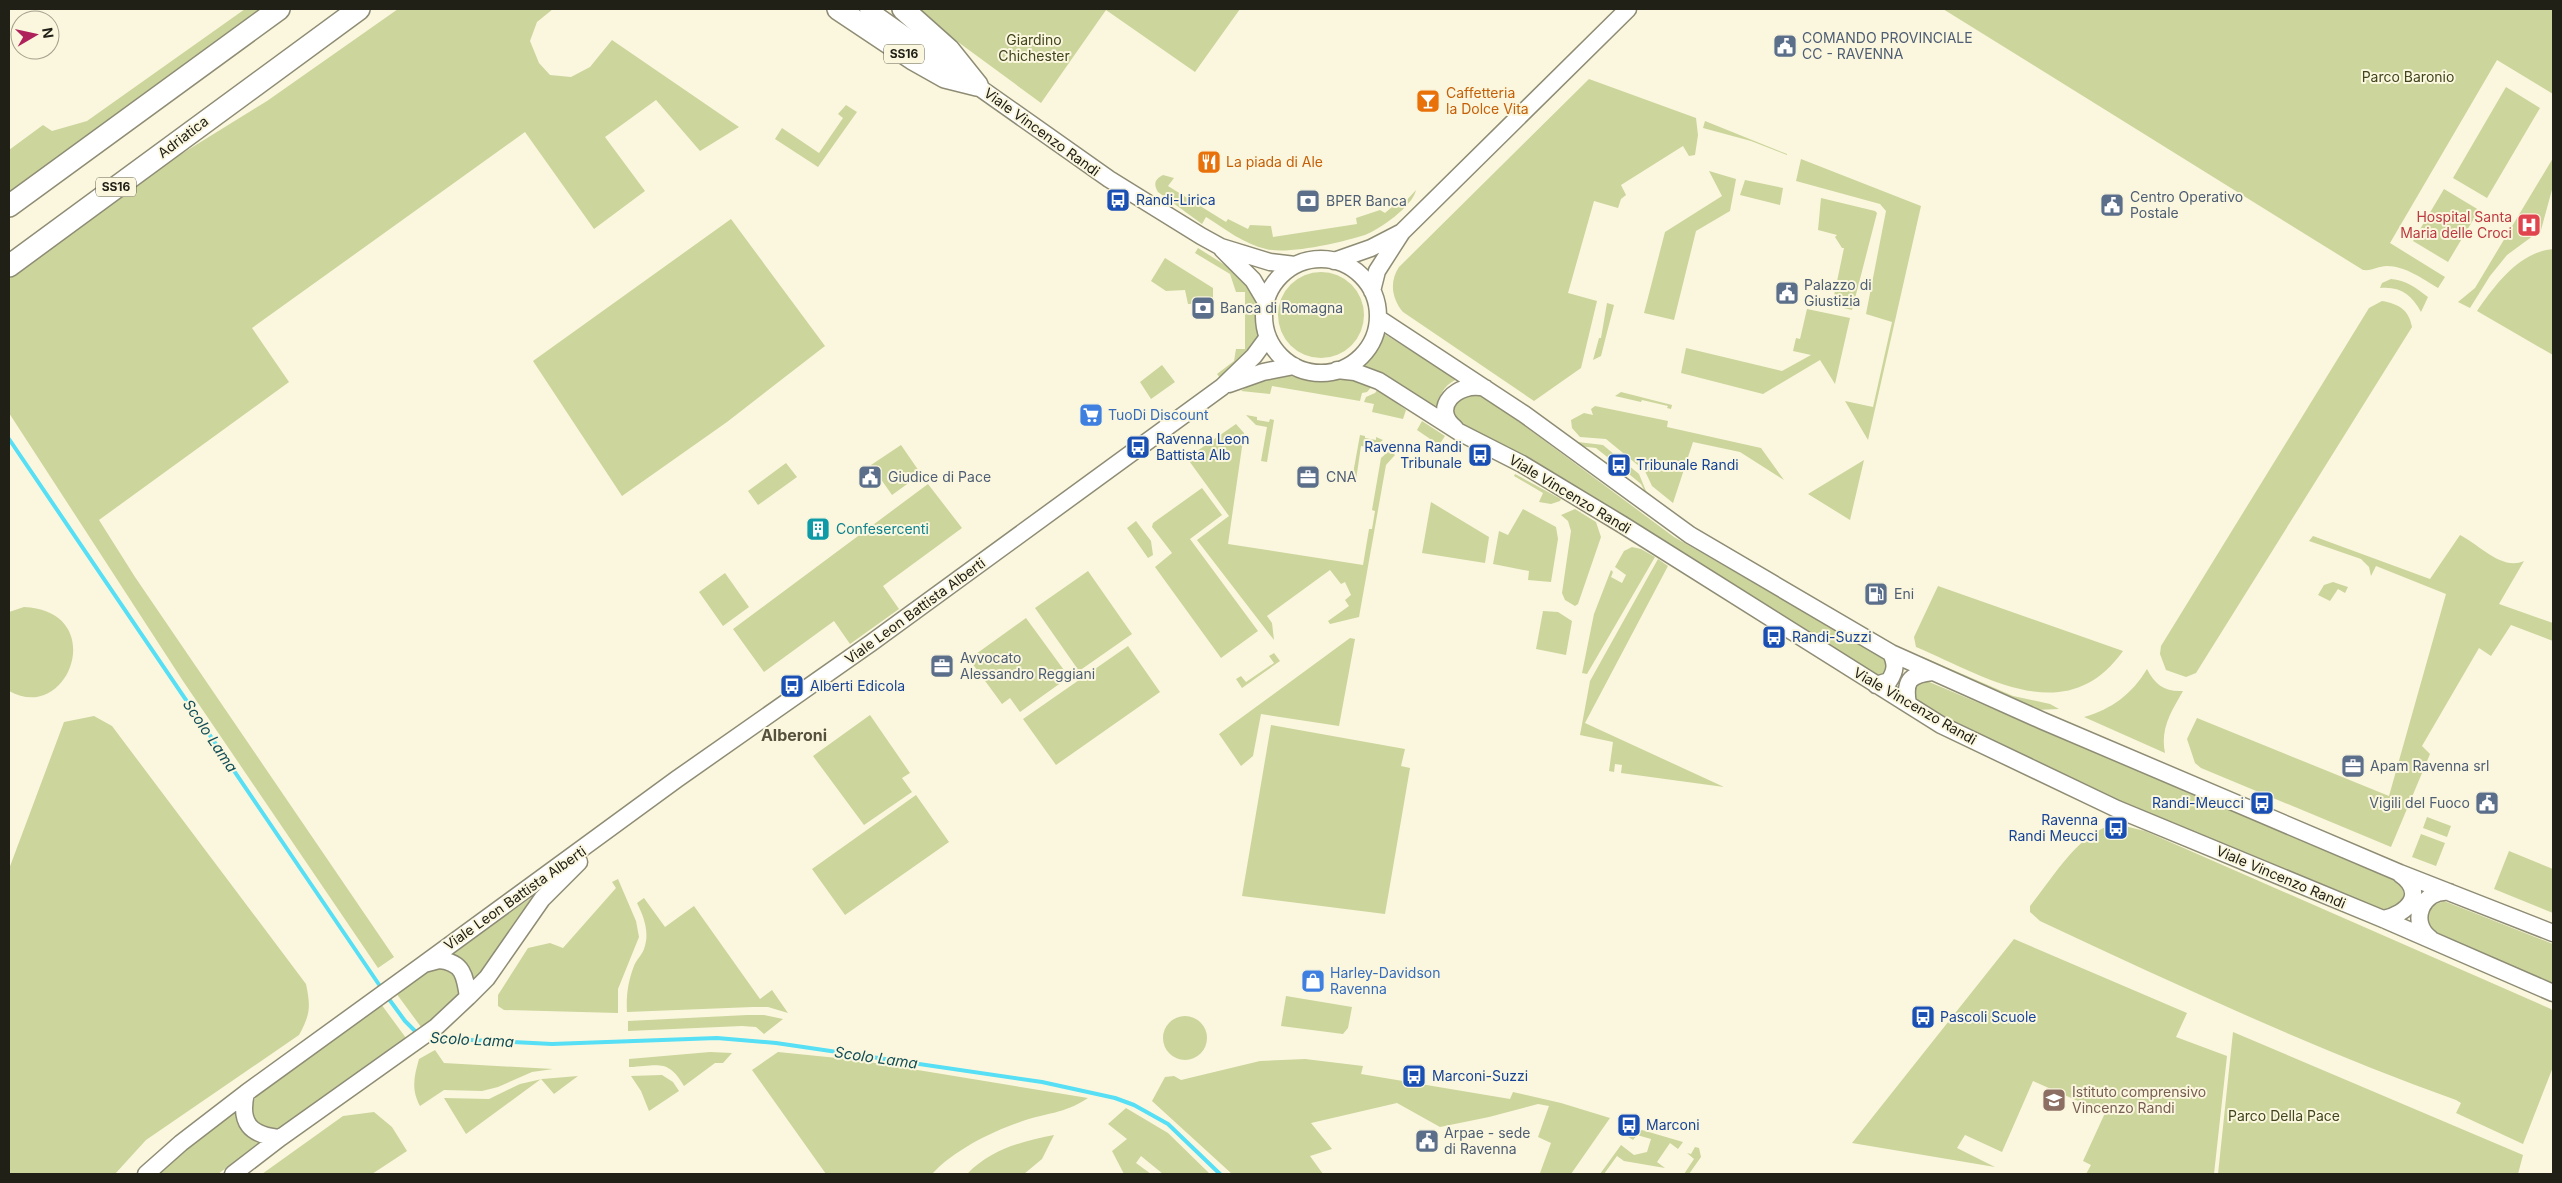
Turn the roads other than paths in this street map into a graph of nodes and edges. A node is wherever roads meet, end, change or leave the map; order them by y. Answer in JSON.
{"nodes":[{"id":1,"x":279,"y":9,"type":"edge"},
{"id":2,"x":292,"y":9,"type":"edge"},
{"id":3,"x":339,"y":9,"type":"edge"},
{"id":4,"x":359,"y":9,"type":"edge"},
{"id":5,"x":373,"y":9,"type":"edge"},
{"id":6,"x":838,"y":9,"type":"edge"},
{"id":7,"x":868,"y":9,"type":"edge"},
{"id":8,"x":903,"y":9,"type":"edge"},
{"id":9,"x":1628,"y":9,"type":"edge"},
{"id":10,"x":247,"y":33,"type":"junction"},
{"id":11,"x":976,"y":85,"type":"junction"},
{"id":12,"x":222,"y":108,"type":"junction"},
{"id":13,"x":9,"y":206,"type":"edge"},
{"id":14,"x":1402,"y":232,"type":"junction"},
{"id":15,"x":1221,"y":247,"type":"junction"},
{"id":16,"x":9,"y":250,"type":"edge"},
{"id":17,"x":1334,"y":261,"type":"junction"},
{"id":18,"x":1295,"y":265,"type":"junction"},
{"id":19,"x":9,"y":266,"type":"edge"},
{"id":20,"x":1372,"y":291,"type":"junction"},
{"id":21,"x":1266,"y":302,"type":"junction"},
{"id":22,"x":1378,"y":318,"type":"junction"},
{"id":23,"x":1268,"y":337,"type":"junction"},
{"id":24,"x":1294,"y":366,"type":"junction"},
{"id":25,"x":1337,"y":370,"type":"junction"},
{"id":26,"x":1222,"y":387,"type":"junction"},
{"id":27,"x":1487,"y":389,"type":"junction"},
{"id":28,"x":1459,"y":432,"type":"junction"},
{"id":29,"x":1891,"y":653,"type":"junction"},
{"id":30,"x":1932,"y":672,"type":"junction"},
{"id":31,"x":1876,"y":685,"type":"junction"},
{"id":32,"x":1908,"y":704,"type":"junction"},
{"id":33,"x":606,"y":833,"type":"junction"},
{"id":34,"x":2400,"y":873,"type":"junction"},
{"id":35,"x":2455,"y":894,"type":"junction"},
{"id":36,"x":2383,"y":919,"type":"junction"},
{"id":37,"x":2553,"y":933,"type":"edge"},
{"id":38,"x":2435,"y":941,"type":"junction"},
{"id":39,"x":424,"y":964,"type":"junction"},
{"id":40,"x":2553,"y":993,"type":"edge"},
{"id":41,"x":468,"y":997,"type":"junction"},
{"id":42,"x":246,"y":1093,"type":"junction"},
{"id":43,"x":280,"y":1138,"type":"junction"},
{"id":44,"x":146,"y":1174,"type":"edge"},
{"id":45,"x":233,"y":1174,"type":"edge"}],
"edges":[{"from":1,"to":10,"type":"highway"},
{"from":2,"to":10,"type":"highway"},
{"from":3,"to":16,"type":"highway","name":"Adriatica","number":"SS16"},
{"from":4,"to":12,"type":"highway","name":"Adriatica","number":"SS16"},
{"from":5,"to":12,"type":"highway","number":"SS16"},
{"from":6,"to":11,"type":"highway","number":"SS16"},
{"from":7,"to":11,"type":"street","name":"Viale Vincenzo Randi"},
{"from":8,"to":11,"type":"highway","number":"SS16"},
{"from":9,"to":14,"type":"street"},
{"from":10,"to":13,"type":"highway"},
{"from":11,"to":15,"type":"street","name":"Viale Vincenzo Randi"},
{"from":12,"to":19,"type":"highway","name":"Adriatica","number":"SS16"},
{"from":14,"to":17,"type":"street"},
{"from":14,"to":20,"type":"street"},
{"from":15,"to":18,"type":"street","name":"Viale Vincenzo Randi"},
{"from":15,"to":21,"type":"street","name":"Viale Vincenzo Randi"},
{"from":17,"to":18,"type":"street"},
{"from":17,"to":20,"type":"street"},
{"from":18,"to":21,"type":"street"},
{"from":20,"to":22,"type":"street"},
{"from":21,"to":23,"type":"street"},
{"from":22,"to":25,"type":"street"},
{"from":22,"to":27,"type":"street"},
{"from":23,"to":24,"type":"street"},
{"from":23,"to":26,"type":"street","name":"Viale Leon Battista Alberti"},
{"from":24,"to":25,"type":"street"},
{"from":24,"to":26,"type":"street","name":"Viale Leon Battista Alberti"},
{"from":25,"to":28,"type":"street","name":"Viale Vincenzo Randi"},
{"from":26,"to":33,"type":"street","name":"Viale Leon Battista Alberti"},
{"from":27,"to":28,"type":"street"},
{"from":27,"to":29,"type":"street"},
{"from":28,"to":31,"type":"street","name":"Viale Vincenzo Randi"},
{"from":29,"to":30,"type":"street"},
{"from":29,"to":31,"type":"street"},
{"from":30,"to":32,"type":"street"},
{"from":30,"to":34,"type":"street"},
{"from":31,"to":32,"type":"street","name":"Viale Vincenzo Randi"},
{"from":32,"to":36,"type":"street","name":"Viale Vincenzo Randi"},
{"from":33,"to":39,"type":"street","name":"Viale Leon Battista Alberti"},
{"from":33,"to":41,"type":"street","name":"Viale Leon Battista Alberti"},
{"from":34,"to":35,"type":"street"},
{"from":34,"to":36,"type":"street"},
{"from":35,"to":37,"type":"street"},
{"from":35,"to":38,"type":"street"},
{"from":36,"to":38,"type":"street","name":"Viale Vincenzo Randi"},
{"from":38,"to":40,"type":"street","name":"Viale Vincenzo Randi"},
{"from":39,"to":41,"type":"street"},
{"from":39,"to":42,"type":"street","name":"Viale Leon Battista Alberti"},
{"from":41,"to":43,"type":"street","name":"Viale Leon Battista Alberti"},
{"from":42,"to":43,"type":"street"},
{"from":42,"to":44,"type":"street"},
{"from":43,"to":45,"type":"street"}]}
